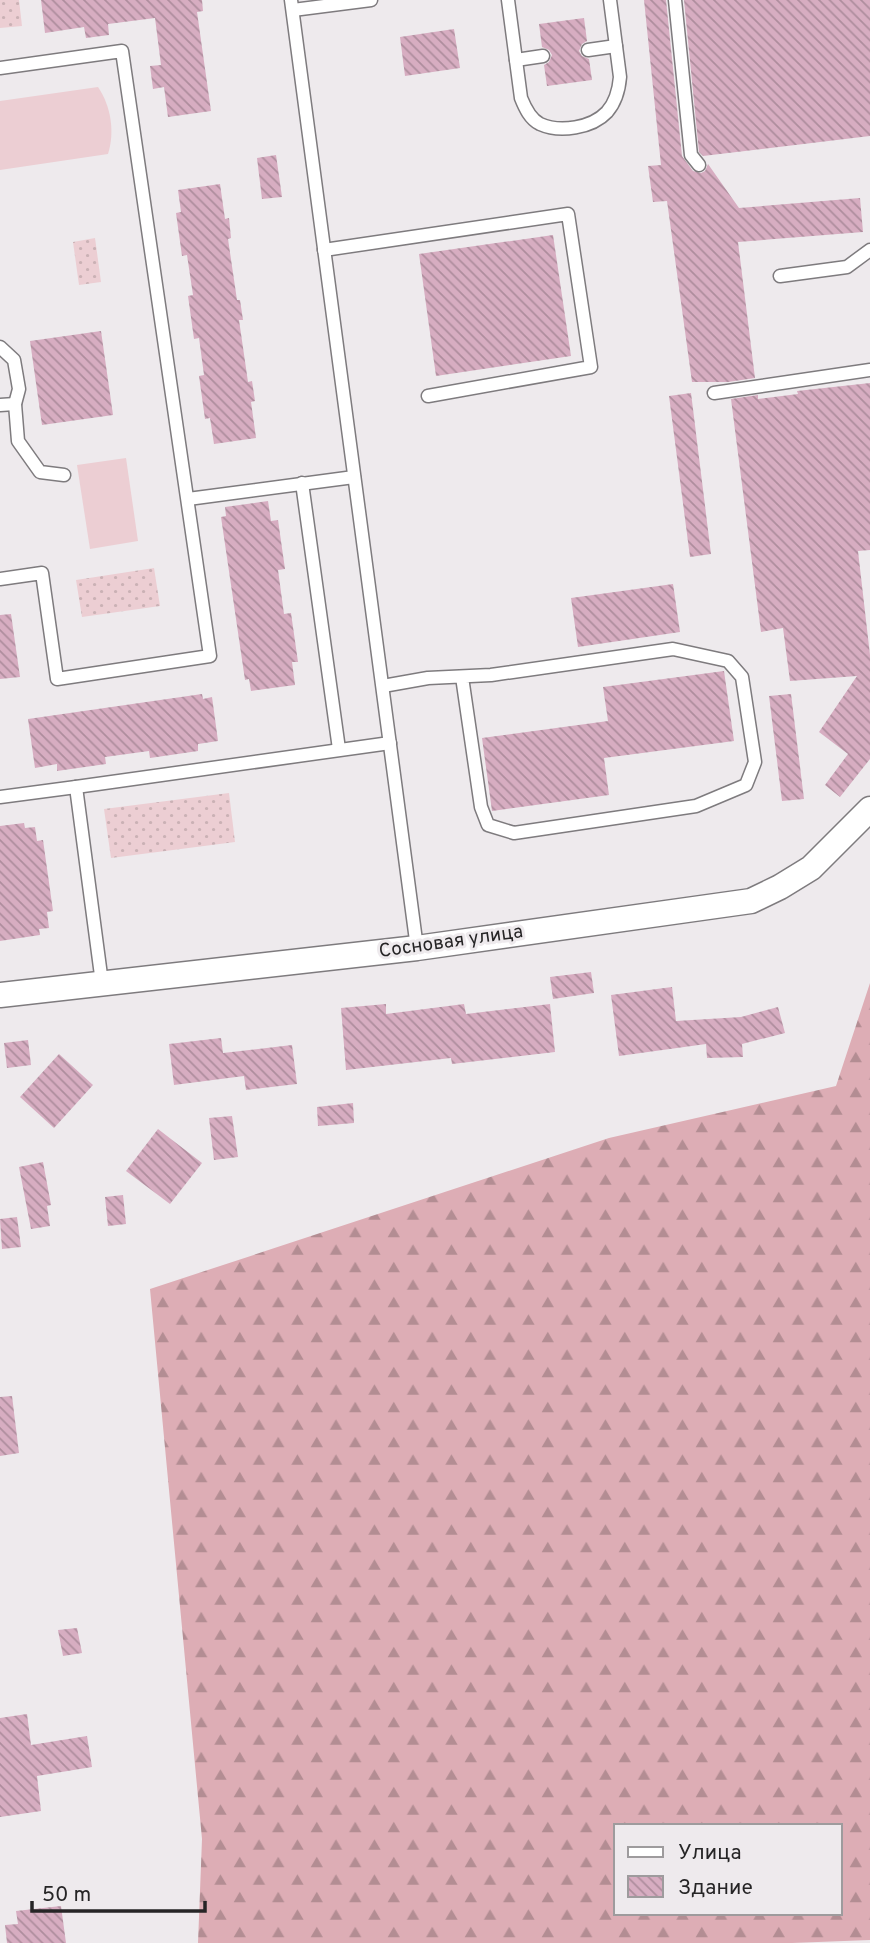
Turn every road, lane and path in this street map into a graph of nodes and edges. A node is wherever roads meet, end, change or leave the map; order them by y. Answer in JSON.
{"nodes":[{"id":1,"x":371,"y":0,"type":"edge"},
{"id":2,"x":508,"y":0,"type":"edge"},
{"id":3,"x":610,"y":0,"type":"edge"},
{"id":4,"x":675,"y":0,"type":"edge"},
{"id":5,"x":292,"y":5,"type":"edge"},
{"id":6,"x":616,"y":46,"type":"junction"},
{"id":7,"x":588,"y":50,"type":"dead end"},
{"id":8,"x":543,"y":56,"type":"dead end"},
{"id":9,"x":516,"y":60,"type":"junction"},
{"id":10,"x":0,"y":68,"type":"edge"},
{"id":11,"x":699,"y":165,"type":"dead end"},
{"id":12,"x":324,"y":250,"type":"junction"},
{"id":13,"x":870,"y":250,"type":"edge"},
{"id":14,"x":780,"y":276,"type":"dead end"},
{"id":15,"x":0,"y":347,"type":"edge"},
{"id":16,"x":870,"y":369,"type":"edge"},
{"id":17,"x":714,"y":393,"type":"dead end"},
{"id":18,"x":428,"y":396,"type":"dead end"},
{"id":19,"x":15,"y":404,"type":"junction"},
{"id":20,"x":0,"y":405,"type":"edge"},
{"id":21,"x":64,"y":475,"type":"dead end"},
{"id":22,"x":354,"y":477,"type":"junction"},
{"id":23,"x":302,"y":483,"type":"junction"},
{"id":24,"x":188,"y":499,"type":"junction"},
{"id":25,"x":0,"y":579,"type":"edge"},
{"id":26,"x":462,"y":677,"type":"junction"},
{"id":27,"x":383,"y":686,"type":"junction"},
{"id":28,"x":390,"y":743,"type":"junction"},
{"id":29,"x":339,"y":749,"type":"junction"},
{"id":30,"x":76,"y":787,"type":"junction"},
{"id":31,"x":0,"y":797,"type":"edge"},
{"id":32,"x":870,"y":809,"type":"edge"},
{"id":33,"x":417,"y":948,"type":"junction"},
{"id":34,"x":102,"y":983,"type":"junction"},
{"id":35,"x":0,"y":995,"type":"edge"}],
"edges":[{"from":1,"to":5,"type":"lane"},
{"from":2,"to":9,"type":"lane"},
{"from":3,"to":6,"type":"lane"},
{"from":4,"to":11,"type":"lane"},
{"from":5,"to":12,"type":"lane"},
{"from":6,"to":7,"type":"lane"},
{"from":6,"to":9,"type":"lane"},
{"from":8,"to":9,"type":"lane"},
{"from":10,"to":24,"type":"lane"},
{"from":12,"to":18,"type":"lane"},
{"from":12,"to":22,"type":"lane"},
{"from":13,"to":14,"type":"lane"},
{"from":15,"to":19,"type":"lane"},
{"from":16,"to":17,"type":"lane"},
{"from":19,"to":20,"type":"lane"},
{"from":19,"to":21,"type":"lane"},
{"from":22,"to":23,"type":"lane"},
{"from":22,"to":27,"type":"lane"},
{"from":23,"to":24,"type":"lane"},
{"from":23,"to":29,"type":"lane"},
{"from":24,"to":25,"type":"lane"},
{"from":26,"to":26,"type":"lane"},
{"from":26,"to":27,"type":"lane"},
{"from":27,"to":28,"type":"lane"},
{"from":28,"to":29,"type":"lane"},
{"from":28,"to":33,"type":"lane"},
{"from":29,"to":30,"type":"lane"},
{"from":30,"to":31,"type":"lane"},
{"from":30,"to":34,"type":"lane"},
{"from":32,"to":33,"type":"street","name":"Сосновая улица"},
{"from":33,"to":34,"type":"street","name":"Сосновая улица"},
{"from":34,"to":35,"type":"street","name":"Сосновая улица"}]}
